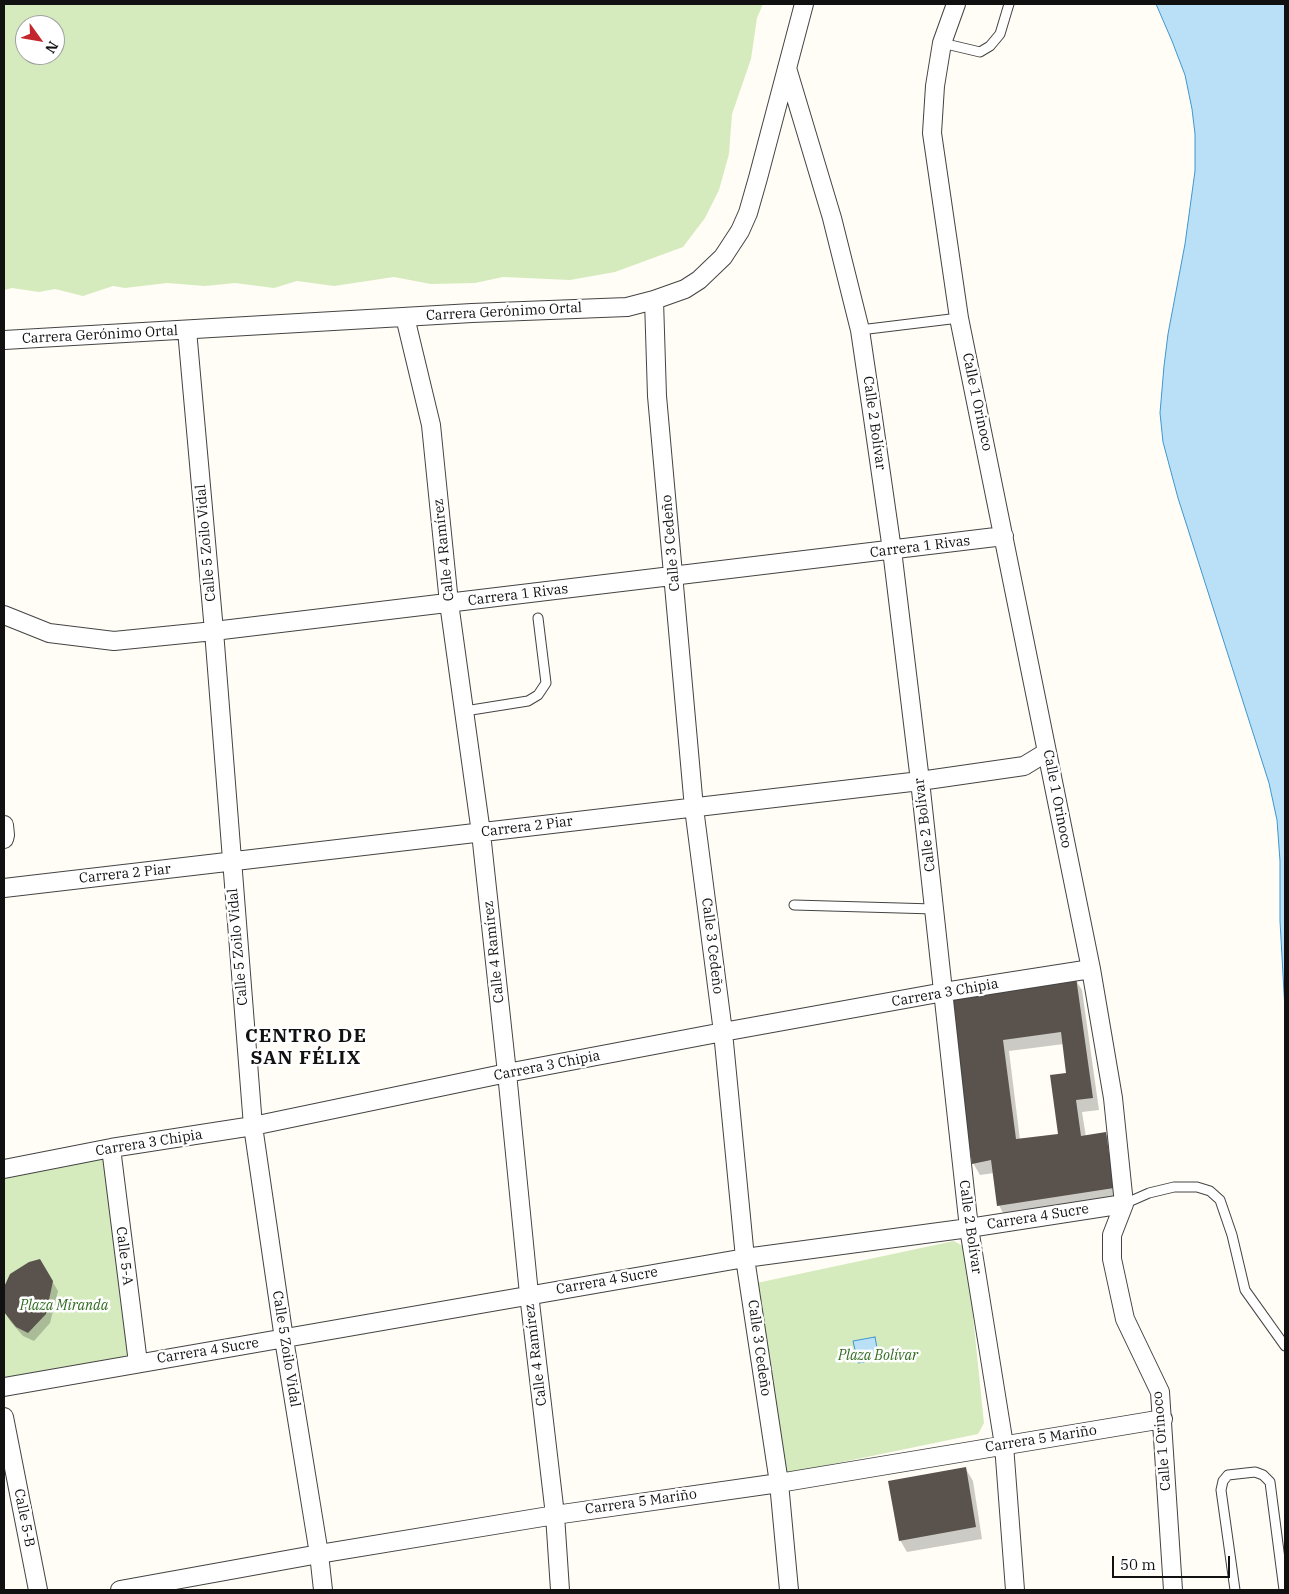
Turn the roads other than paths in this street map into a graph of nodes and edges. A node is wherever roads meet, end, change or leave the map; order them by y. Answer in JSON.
{"nodes":[{"id":1,"x":804,"y":4,"type":"edge"},
{"id":2,"x":956,"y":4,"type":"edge"},
{"id":3,"x":1009,"y":4,"type":"edge"},
{"id":4,"x":942,"y":43,"type":"junction"},
{"id":5,"x":787,"y":68,"type":"junction"},
{"id":6,"x":654,"y":300,"type":"junction"},
{"id":7,"x":405,"y":317,"type":"junction"},
{"id":8,"x":959,"y":318,"type":"junction"},
{"id":9,"x":187,"y":330,"type":"junction"},
{"id":10,"x":860,"y":330,"type":"junction"},
{"id":11,"x":4,"y":340,"type":"edge"},
{"id":12,"x":1004,"y":536,"type":"junction"},
{"id":13,"x":892,"y":550,"type":"junction"},
{"id":14,"x":674,"y":576,"type":"junction"},
{"id":15,"x":450,"y":603,"type":"junction"},
{"id":16,"x":4,"y":615,"type":"edge"},
{"id":17,"x":538,"y":618,"type":"dead end"},
{"id":18,"x":214,"y":631,"type":"junction"},
{"id":19,"x":465,"y":712,"type":"junction"},
{"id":20,"x":1047,"y":752,"type":"junction"},
{"id":21,"x":920,"y":781,"type":"junction"},
{"id":22,"x":694,"y":808,"type":"junction"},
{"id":23,"x":4,"y":825,"type":"edge"},
{"id":24,"x":481,"y":833,"type":"junction"},
{"id":25,"x":4,"y":839,"type":"edge"},
{"id":26,"x":232,"y":862,"type":"junction"},
{"id":27,"x":4,"y":888,"type":"edge"},
{"id":28,"x":794,"y":905,"type":"dead end"},
{"id":29,"x":934,"y":909,"type":"junction"},
{"id":30,"x":1091,"y":969,"type":"junction"},
{"id":31,"x":944,"y":992,"type":"junction"},
{"id":32,"x":723,"y":1032,"type":"junction"},
{"id":33,"x":507,"y":1073,"type":"junction"},
{"id":34,"x":253,"y":1126,"type":"junction"},
{"id":35,"x":111,"y":1148,"type":"junction"},
{"id":36,"x":4,"y":1169,"type":"edge"},
{"id":37,"x":1124,"y":1204,"type":"junction"},
{"id":38,"x":968,"y":1228,"type":"junction"},
{"id":39,"x":745,"y":1258,"type":"junction"},
{"id":40,"x":529,"y":1294,"type":"junction"},
{"id":41,"x":284,"y":1338,"type":"junction"},
{"id":42,"x":1285,"y":1346,"type":"edge"},
{"id":43,"x":138,"y":1363,"type":"junction"},
{"id":44,"x":4,"y":1387,"type":"edge"},
{"id":45,"x":4,"y":1417,"type":"edge"},
{"id":46,"x":1163,"y":1419,"type":"junction"},
{"id":47,"x":1004,"y":1445,"type":"junction"},
{"id":48,"x":779,"y":1483,"type":"junction"},
{"id":49,"x":555,"y":1515,"type":"junction"},
{"id":50,"x":319,"y":1554,"type":"junction"},
{"id":51,"x":38,"y":1590,"type":"edge"},
{"id":52,"x":120,"y":1590,"type":"edge"},
{"id":53,"x":323,"y":1590,"type":"edge"},
{"id":54,"x":560,"y":1590,"type":"edge"},
{"id":55,"x":789,"y":1590,"type":"edge"},
{"id":56,"x":1015,"y":1590,"type":"edge"},
{"id":57,"x":1173,"y":1590,"type":"edge"},
{"id":58,"x":1235,"y":1590,"type":"edge"},
{"id":59,"x":1284,"y":1590,"type":"edge"}],
"edges":[{"from":1,"to":5,"type":"street","name":"Carrera Gerónimo Ortal"},
{"from":2,"to":4,"type":"street","name":"Calle 1 Orinoco"},
{"from":3,"to":4,"type":"lane"},
{"from":4,"to":8,"type":"street","name":"Calle 1 Orinoco"},
{"from":5,"to":6,"type":"street","name":"Carrera Gerónimo Ortal"},
{"from":5,"to":10,"type":"street","name":"Calle 2 Bolívar"},
{"from":6,"to":7,"type":"street","name":"Carrera Gerónimo Ortal"},
{"from":6,"to":14,"type":"street","name":"Calle 3 Cedeño"},
{"from":7,"to":9,"type":"street","name":"Carrera Gerónimo Ortal"},
{"from":7,"to":15,"type":"street","name":"Calle 4 Ramírez"},
{"from":8,"to":10,"type":"lane"},
{"from":8,"to":12,"type":"street","name":"Calle 1 Orinoco"},
{"from":9,"to":11,"type":"street","name":"Carrera Gerónimo Ortal"},
{"from":9,"to":18,"type":"street","name":"Calle 5 Zoilo Vidal"},
{"from":10,"to":13,"type":"street","name":"Calle 2 Bolívar"},
{"from":12,"to":13,"type":"street","name":"Carrera 1 Rivas"},
{"from":12,"to":20,"type":"street","name":"Calle 1 Orinoco"},
{"from":13,"to":14,"type":"street","name":"Carrera 1 Rivas"},
{"from":13,"to":21,"type":"street","name":"Calle 2 Bolívar"},
{"from":14,"to":15,"type":"street","name":"Carrera 1 Rivas"},
{"from":14,"to":22,"type":"street","name":"Calle 3 Cedeño"},
{"from":15,"to":18,"type":"street","name":"Carrera 1 Rivas"},
{"from":15,"to":19,"type":"street","name":"Calle 4 Ramírez"},
{"from":16,"to":18,"type":"street","name":"Carrera 1 Rivas"},
{"from":17,"to":19,"type":"lane"},
{"from":18,"to":26,"type":"street","name":"Calle 5 Zoilo Vidal"},
{"from":19,"to":24,"type":"street","name":"Calle 4 Ramírez"},
{"from":20,"to":21,"type":"street","name":"Carrera 2 Piar"},
{"from":20,"to":30,"type":"street","name":"Calle 1 Orinoco"},
{"from":21,"to":22,"type":"street","name":"Carrera 2 Piar"},
{"from":21,"to":29,"type":"street","name":"Calle 2 Bolívar"},
{"from":22,"to":24,"type":"street","name":"Carrera 2 Piar"},
{"from":22,"to":32,"type":"street","name":"Calle 3 Cedeño"},
{"from":23,"to":25,"type":"street"},
{"from":24,"to":26,"type":"street","name":"Carrera 2 Piar"},
{"from":24,"to":33,"type":"street","name":"Calle 4 Ramírez"},
{"from":26,"to":27,"type":"street","name":"Carrera 2 Piar"},
{"from":26,"to":34,"type":"street","name":"Calle 5 Zoilo Vidal"},
{"from":28,"to":29,"type":"lane"},
{"from":29,"to":31,"type":"street","name":"Calle 2 Bolívar"},
{"from":30,"to":31,"type":"street","name":"Carrera 3 Chipia"},
{"from":30,"to":37,"type":"street","name":"Calle 1 Orinoco"},
{"from":31,"to":32,"type":"street","name":"Carrera 3 Chipia"},
{"from":31,"to":38,"type":"street","name":"Calle 2 Bolívar"},
{"from":32,"to":33,"type":"street","name":"Carrera 3 Chipia"},
{"from":32,"to":39,"type":"street","name":"Calle 3 Cedeño"},
{"from":33,"to":34,"type":"street","name":"Carrera 3 Chipia"},
{"from":33,"to":40,"type":"street","name":"Calle 4 Ramírez"},
{"from":34,"to":35,"type":"street","name":"Carrera 3 Chipia"},
{"from":34,"to":41,"type":"street","name":"Calle 5 Zoilo Vidal"},
{"from":35,"to":36,"type":"street","name":"Carrera 3 Chipia"},
{"from":35,"to":43,"type":"street","name":"Calle 5-A"},
{"from":37,"to":38,"type":"street","name":"Carrera 4 Sucre"},
{"from":37,"to":42,"type":"lane"},
{"from":37,"to":46,"type":"street","name":"Calle 1 Orinoco"},
{"from":38,"to":39,"type":"street","name":"Carrera 4 Sucre"},
{"from":38,"to":47,"type":"street","name":"Calle 2 Bolívar"},
{"from":39,"to":40,"type":"street","name":"Carrera 4 Sucre"},
{"from":39,"to":48,"type":"street","name":"Calle 3 Cedeño"},
{"from":40,"to":41,"type":"street","name":"Carrera 4 Sucre"},
{"from":40,"to":49,"type":"street","name":"Calle 4 Ramírez"},
{"from":41,"to":43,"type":"street","name":"Carrera 4 Sucre"},
{"from":41,"to":50,"type":"street","name":"Calle 5 Zoilo Vidal"},
{"from":43,"to":44,"type":"street","name":"Carrera 4 Sucre"},
{"from":45,"to":51,"type":"street","name":"Calle 5-B"},
{"from":46,"to":47,"type":"street","name":"Carrera 5 Mariño"},
{"from":46,"to":57,"type":"street","name":"Calle 1 Orinoco"},
{"from":47,"to":48,"type":"street","name":"Carrera 5 Mariño"},
{"from":47,"to":56,"type":"street","name":"Calle 2 Bolívar"},
{"from":48,"to":49,"type":"street","name":"Carrera 5 Mariño"},
{"from":48,"to":55,"type":"street","name":"Calle 3 Cedeño"},
{"from":49,"to":50,"type":"street","name":"Carrera 5 Mariño"},
{"from":49,"to":54,"type":"street","name":"Calle 4 Ramírez"},
{"from":50,"to":52,"type":"street","name":"Carrera 5 Mariño"},
{"from":50,"to":53,"type":"street","name":"Calle 5 Zoilo Vidal"},
{"from":58,"to":59,"type":"lane"}]}
